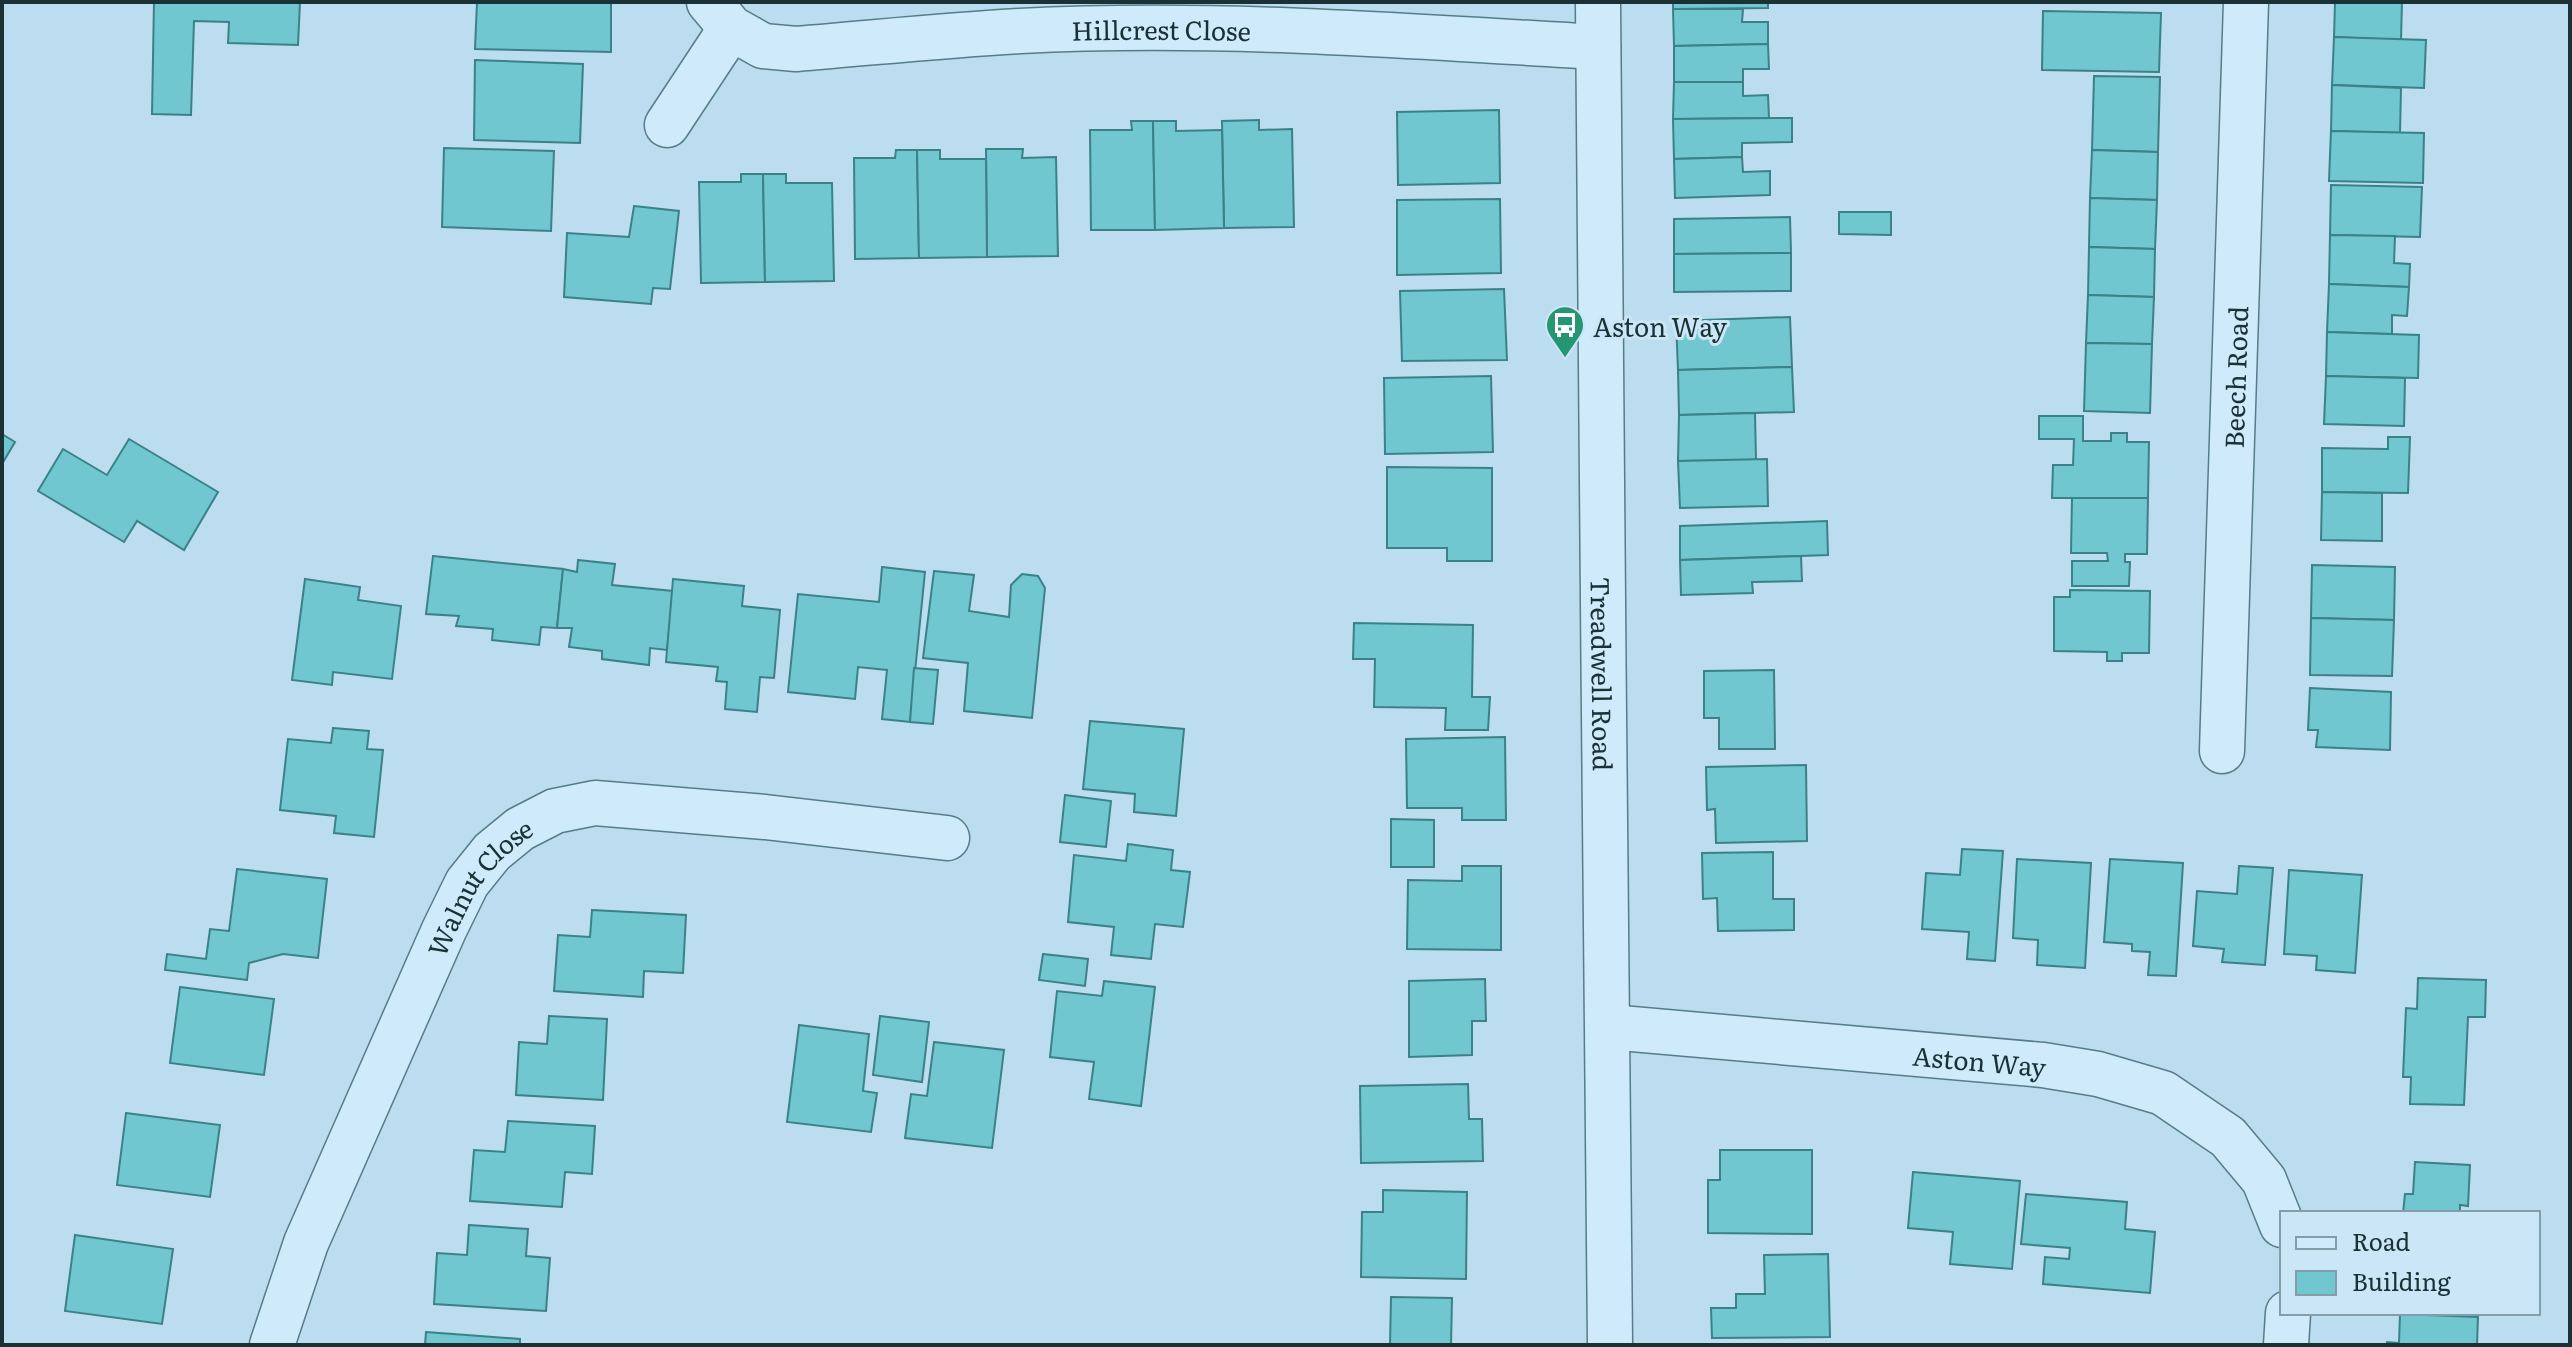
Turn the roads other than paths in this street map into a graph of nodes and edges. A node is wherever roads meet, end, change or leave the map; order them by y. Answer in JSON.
{"nodes":[{"id":1,"x":1598,"y":2,"type":"edge"},
{"id":2,"x":2246,"y":2,"type":"edge"},
{"id":3,"x":720,"y":15,"type":"edge"},
{"id":4,"x":1598,"y":47,"type":"junction"},
{"id":5,"x":667,"y":125,"type":"dead end"},
{"id":6,"x":2222,"y":751,"type":"dead end"},
{"id":7,"x":947,"y":838,"type":"dead end"},
{"id":8,"x":1609,"y":1027,"type":"junction"},
{"id":9,"x":2280,"y":1220,"type":"edge"},
{"id":10,"x":2288,"y":1315,"type":"edge"},
{"id":11,"x":272,"y":1345,"type":"edge"},
{"id":12,"x":1610,"y":1345,"type":"edge"},
{"id":13,"x":2286,"y":1345,"type":"edge"}],
"edges":[{"from":1,"to":4,"type":"street","name":"Treadwell Road"},
{"from":2,"to":6,"type":"street","name":"Beech Road"},
{"from":3,"to":4,"type":"street","name":"Hillcrest Close"},
{"from":3,"to":5,"type":"street","name":"Hillcrest Close"},
{"from":4,"to":8,"type":"street","name":"Treadwell Road"},
{"from":7,"to":11,"type":"street","name":"Walnut Close"},
{"from":8,"to":9,"type":"street","name":"Aston Way"},
{"from":8,"to":12,"type":"street","name":"Treadwell Road"},
{"from":10,"to":13,"type":"street"}]}
